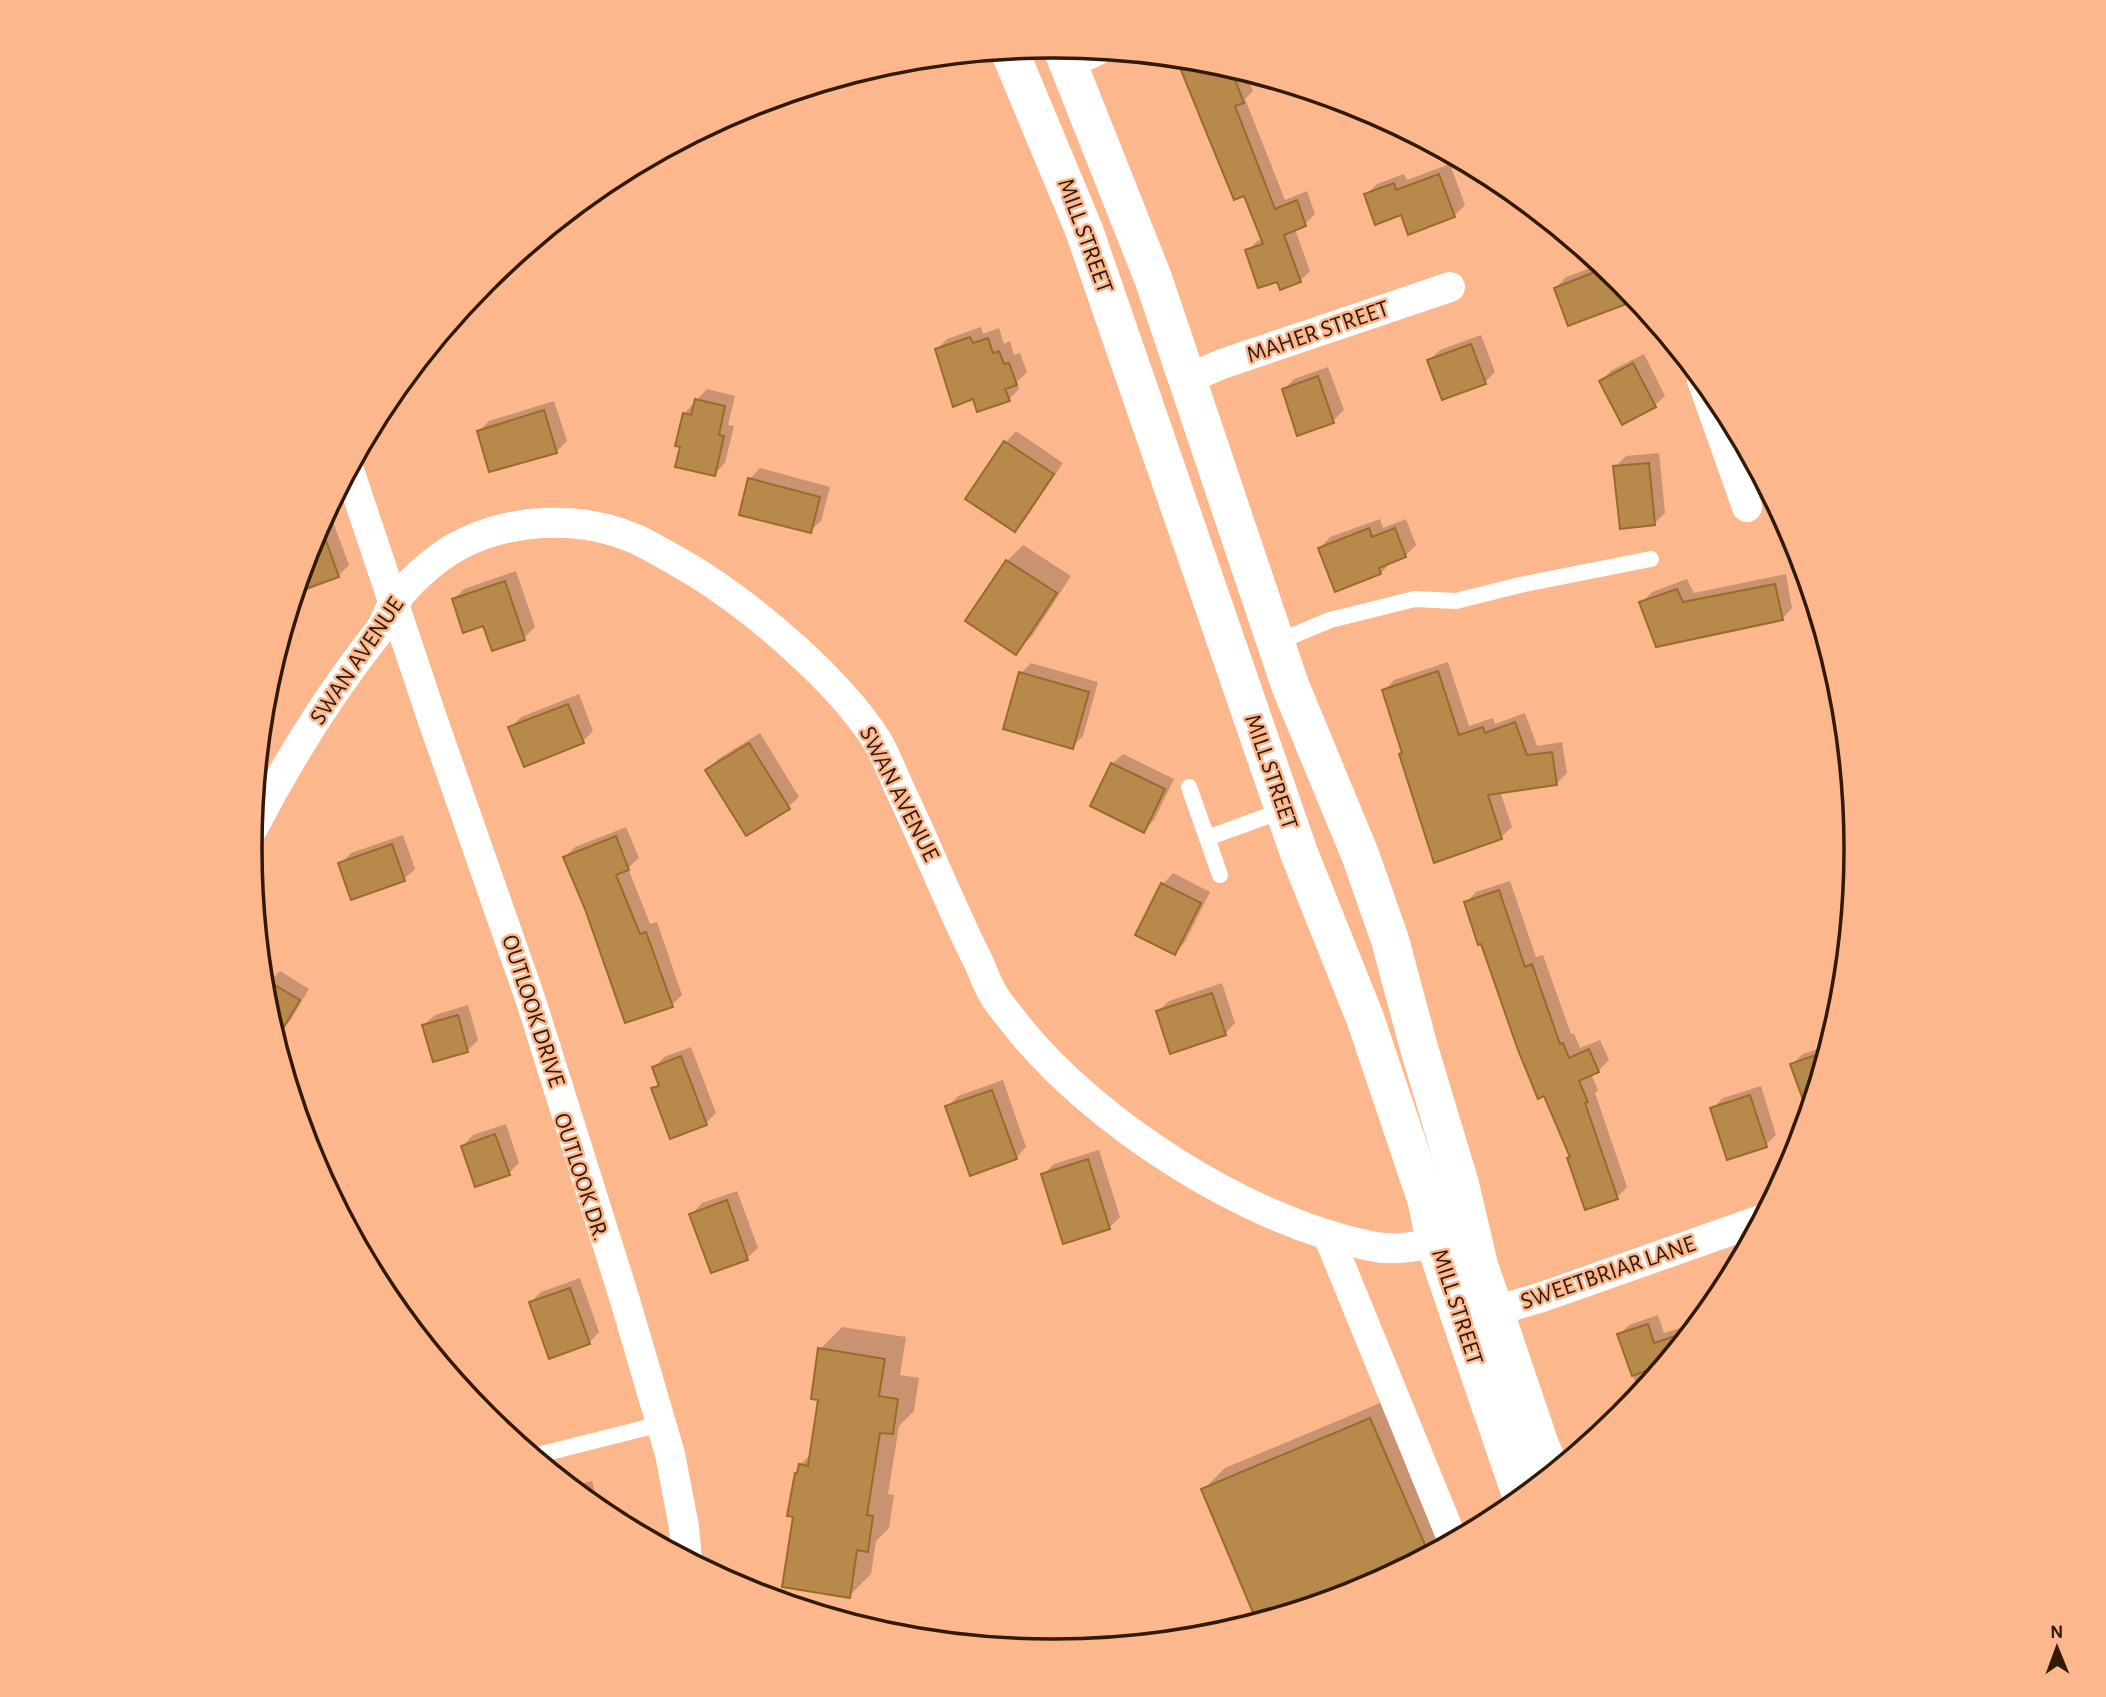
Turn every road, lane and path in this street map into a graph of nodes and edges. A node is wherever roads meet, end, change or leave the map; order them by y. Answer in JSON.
{"nodes":[{"id":1,"x":1078,"y":58,"type":"edge"},
{"id":2,"x":1013,"y":59,"type":"edge"},
{"id":3,"x":1450,"y":287,"type":"dead end"},
{"id":4,"x":1187,"y":379,"type":"junction"},
{"id":5,"x":1715,"y":417,"type":"edge"},
{"id":6,"x":353,"y":482,"type":"edge"},
{"id":7,"x":1747,"y":507,"type":"dead end"},
{"id":8,"x":1651,"y":559,"type":"dead end"},
{"id":9,"x":394,"y":602,"type":"junction"},
{"id":10,"x":1275,"y":643,"type":"junction"},
{"id":11,"x":1189,"y":787,"type":"dead end"},
{"id":12,"x":264,"y":808,"type":"edge"},
{"id":13,"x":1284,"y":810,"type":"junction"},
{"id":14,"x":1207,"y":838,"type":"junction"},
{"id":15,"x":1220,"y":876,"type":"dead end"},
{"id":16,"x":1748,"y":1225,"type":"edge"},
{"id":17,"x":1471,"y":1231,"type":"junction"},
{"id":18,"x":1328,"y":1236,"type":"junction"},
{"id":19,"x":1435,"y":1242,"type":"junction"},
{"id":20,"x":1495,"y":1311,"type":"junction"},
{"id":21,"x":661,"y":1424,"type":"junction"},
{"id":22,"x":545,"y":1453,"type":"edge"},
{"id":23,"x":1548,"y":1464,"type":"edge"},
{"id":24,"x":1519,"y":1487,"type":"edge"},
{"id":25,"x":1449,"y":1532,"type":"edge"},
{"id":26,"x":686,"y":1549,"type":"edge"}],
"edges":[{"from":1,"to":4,"type":"main road","name":"MILL STREET"},
{"from":2,"to":13,"type":"main road","name":"MILL STREET"},
{"from":3,"to":4,"type":"street","name":"MAHER STREET"},
{"from":4,"to":10,"type":"main road","name":"MILL STREET"},
{"from":5,"to":7,"type":"street"},
{"from":6,"to":9,"type":"street","name":"OUTLOOK DRIVE"},
{"from":8,"to":10,"type":"lane"},
{"from":9,"to":12,"type":"street","name":"SWAN AVENUE"},
{"from":9,"to":18,"type":"street","name":"SWAN AVENUE"},
{"from":9,"to":21,"type":"street","name":"OUTLOOK DRIVE"},
{"from":10,"to":17,"type":"main road","name":"MILL STREET"},
{"from":11,"to":14,"type":"lane"},
{"from":13,"to":14,"type":"lane"},
{"from":13,"to":19,"type":"main road","name":"MILL STREET"},
{"from":14,"to":15,"type":"lane"},
{"from":16,"to":20,"type":"street","name":"SWEETBRIAR LANE"},
{"from":17,"to":19,"type":"street","name":"SWAN AVENUE"},
{"from":17,"to":20,"type":"main road","name":"MILL STREET"},
{"from":18,"to":19,"type":"street","name":"SWAN AVENUE"},
{"from":18,"to":25,"type":"street"},
{"from":19,"to":24,"type":"main road","name":"MILL STREET"},
{"from":20,"to":23,"type":"main road","name":"MILL STREET"},
{"from":21,"to":22,"type":"lane"},
{"from":21,"to":26,"type":"street","name":"OUTLOOK DRIVE"}]}
